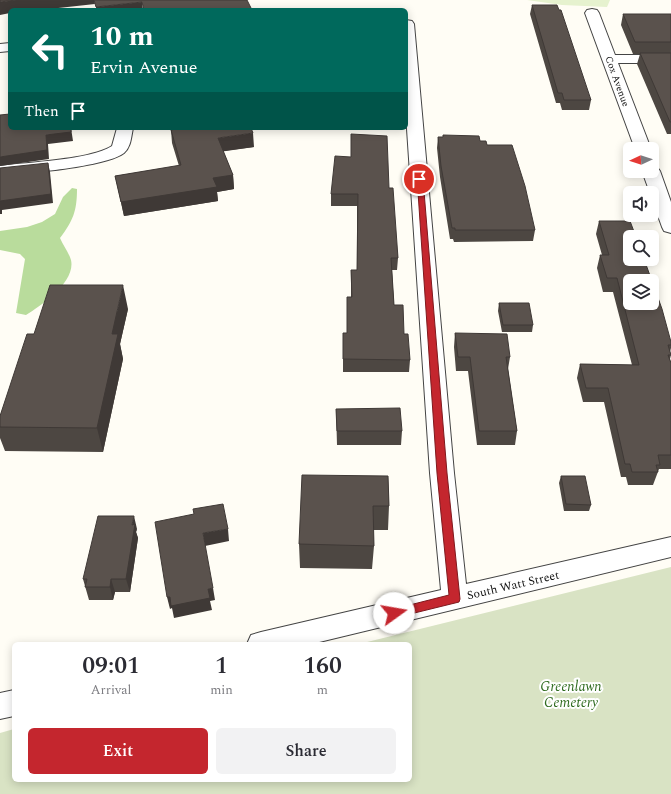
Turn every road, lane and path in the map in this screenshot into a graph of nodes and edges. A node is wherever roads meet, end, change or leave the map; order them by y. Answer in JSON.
{"nodes":[{"id":1,"x":592,"y":13,"type":"dead end"},
{"id":2,"x":408,"y":37,"type":"edge"},
{"id":3,"x":610,"y":59,"type":"junction"},
{"id":4,"x":671,"y":59,"type":"edge"},
{"id":5,"x":124,"y":130,"type":"edge"},
{"id":6,"x":640,"y":142,"type":"edge"},
{"id":7,"x":0,"y":171,"type":"edge"},
{"id":8,"x":654,"y":178,"type":"edge"},
{"id":9,"x":671,"y":227,"type":"edge"},
{"id":10,"x":671,"y":547,"type":"edge"},
{"id":11,"x":455,"y":599,"type":"junction"},
{"id":12,"x":270,"y":642,"type":"edge"},
{"id":13,"x":12,"y":703,"type":"edge"},
{"id":14,"x":0,"y":706,"type":"edge"}],
"edges":[{"from":1,"to":3,"type":"street","name":"Cox Avenue"},
{"from":2,"to":11,"type":"street"},
{"from":3,"to":4,"type":"street"},
{"from":3,"to":6,"type":"street","name":"Cox Avenue"},
{"from":5,"to":7,"type":"street"},
{"from":8,"to":9,"type":"street"},
{"from":10,"to":11,"type":"street","name":"South Watt Street"},
{"from":11,"to":12,"type":"street","name":"South Watt Street"},
{"from":13,"to":14,"type":"street"}]}
